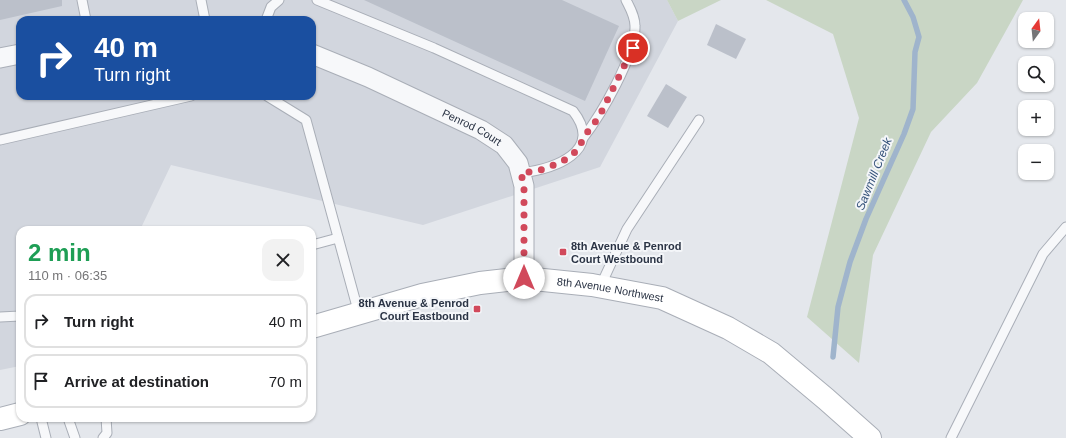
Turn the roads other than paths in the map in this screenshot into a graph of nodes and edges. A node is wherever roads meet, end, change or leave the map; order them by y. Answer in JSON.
{"nodes":[{"id":1,"x":82,"y":0,"type":"edge"},
{"id":2,"x":201,"y":0,"type":"edge"},
{"id":3,"x":279,"y":0,"type":"edge"},
{"id":4,"x":318,"y":0,"type":"edge"},
{"id":5,"x":626,"y":0,"type":"edge"},
{"id":6,"x":85,"y":16,"type":"edge"},
{"id":7,"x":204,"y":16,"type":"edge"},
{"id":8,"x":268,"y":16,"type":"edge"},
{"id":9,"x":16,"y":55,"type":"edge"},
{"id":10,"x":316,"y":56,"type":"edge"},
{"id":11,"x":0,"y":58,"type":"edge"},
{"id":12,"x":174,"y":100,"type":"edge"},
{"id":13,"x":274,"y":100,"type":"edge"},
{"id":14,"x":699,"y":120,"type":"dead end"},
{"id":15,"x":583,"y":138,"type":"junction"},
{"id":16,"x":0,"y":140,"type":"edge"},
{"id":17,"x":521,"y":173,"type":"junction"},
{"id":18,"x":1066,"y":227,"type":"edge"},
{"id":19,"x":338,"y":238,"type":"junction"},
{"id":20,"x":316,"y":244,"type":"edge"},
{"id":21,"x":524,"y":278,"type":"junction"},
{"id":22,"x":600,"y":287,"type":"junction"},
{"id":23,"x":359,"y":314,"type":"junction"},
{"id":24,"x":16,"y":316,"type":"edge"},
{"id":25,"x":0,"y":317,"type":"edge"},
{"id":26,"x":316,"y":327,"type":"edge"},
{"id":27,"x":16,"y":415,"type":"edge"},
{"id":28,"x":0,"y":419,"type":"edge"},
{"id":29,"x":42,"y":422,"type":"edge"},
{"id":30,"x":69,"y":422,"type":"edge"},
{"id":31,"x":106,"y":422,"type":"edge"},
{"id":32,"x":46,"y":438,"type":"edge"},
{"id":33,"x":75,"y":438,"type":"edge"},
{"id":34,"x":103,"y":438,"type":"edge"},
{"id":35,"x":870,"y":438,"type":"edge"},
{"id":36,"x":951,"y":438,"type":"edge"}],
"edges":[{"from":1,"to":6,"type":"lane"},
{"from":2,"to":7,"type":"lane"},
{"from":3,"to":8,"type":"lane"},
{"from":4,"to":15,"type":"lane"},
{"from":5,"to":15,"type":"lane"},
{"from":9,"to":11,"type":"street"},
{"from":10,"to":17,"type":"street","name":"Penrod Court"},
{"from":12,"to":16,"type":"lane"},
{"from":13,"to":19,"type":"lane"},
{"from":14,"to":22,"type":"lane"},
{"from":15,"to":17,"type":"lane"},
{"from":17,"to":21,"type":"street","name":"Penrod Court"},
{"from":18,"to":36,"type":"lane"},
{"from":19,"to":20,"type":"lane"},
{"from":19,"to":23,"type":"lane"},
{"from":21,"to":22,"type":"street","name":"8th Avenue Northwest"},
{"from":21,"to":23,"type":"street","name":"8th Avenue Northwest"},
{"from":22,"to":35,"type":"street","name":"8th Avenue Northwest"},
{"from":23,"to":26,"type":"street","name":"8th Avenue Northwest"},
{"from":24,"to":25,"type":"lane"},
{"from":27,"to":28,"type":"street"},
{"from":29,"to":32,"type":"lane"},
{"from":30,"to":33,"type":"lane"},
{"from":31,"to":34,"type":"lane"}]}
